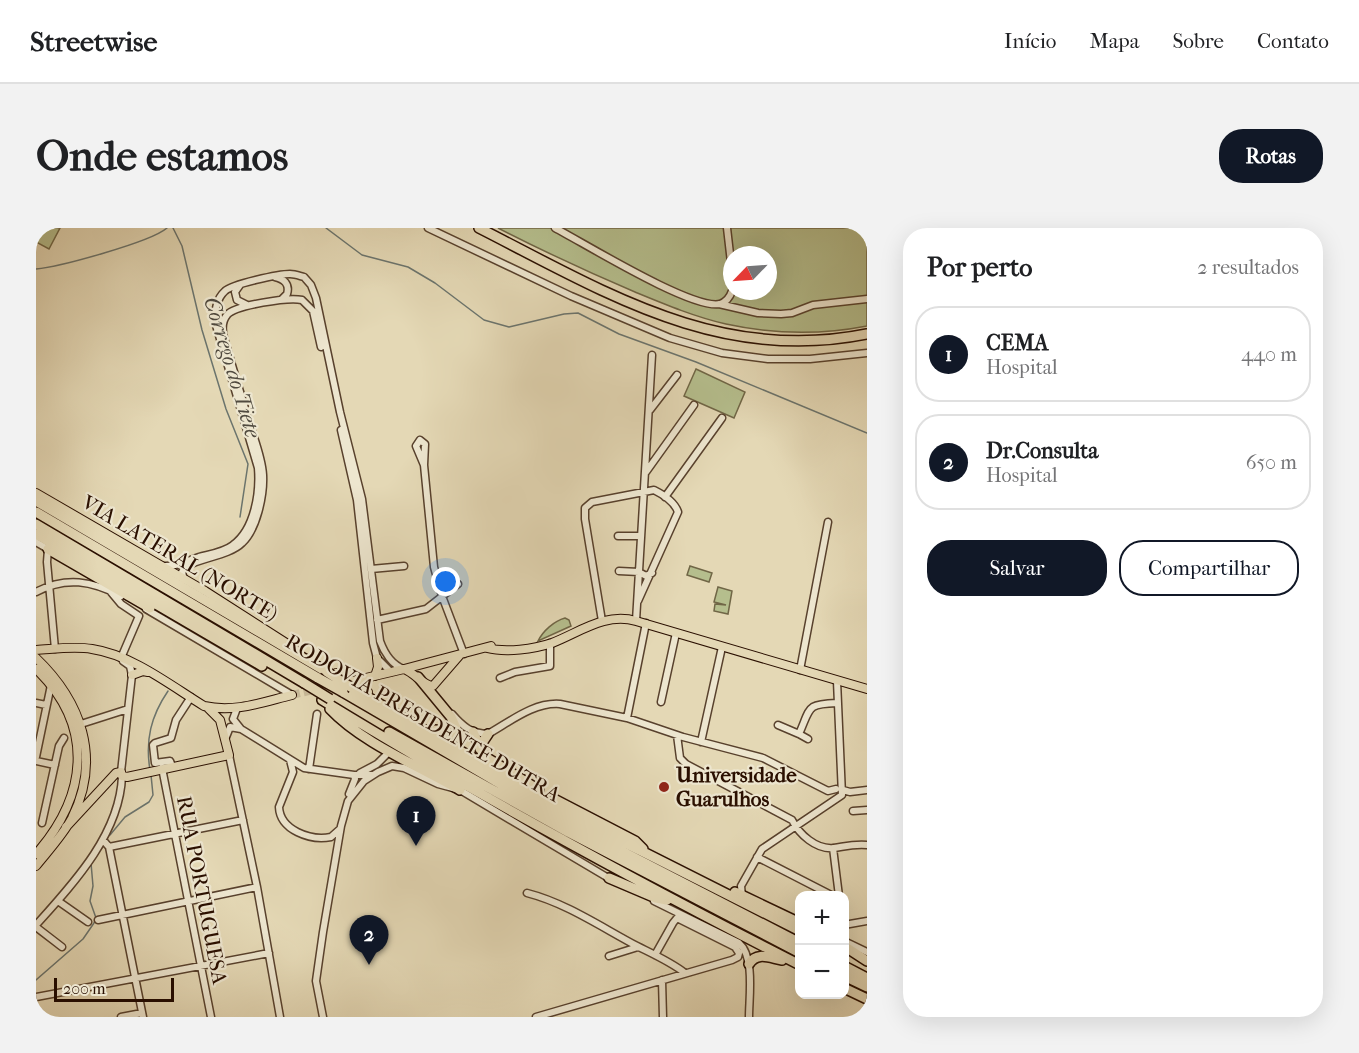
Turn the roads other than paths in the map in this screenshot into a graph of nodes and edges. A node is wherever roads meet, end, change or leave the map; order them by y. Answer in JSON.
{"nodes":[{"id":1,"x":428,"y":228,"type":"edge"},
{"id":2,"x":479,"y":228,"type":"edge"},
{"id":3,"x":555,"y":228,"type":"edge"},
{"id":4,"x":727,"y":228,"type":"edge"},
{"id":5,"x":442,"y":231,"type":"edge"},
{"id":6,"x":729,"y":246,"type":"edge"},
{"id":7,"x":274,"y":277,"type":"junction"},
{"id":8,"x":243,"y":283,"type":"junction"},
{"id":9,"x":867,"y":299,"type":"edge"},
{"id":10,"x":726,"y":300,"type":"edge"},
{"id":11,"x":279,"y":301,"type":"junction"},
{"id":12,"x":718,"y":304,"type":"junction"},
{"id":13,"x":250,"y":306,"type":"junction"},
{"id":14,"x":867,"y":334,"type":"edge"},
{"id":15,"x":867,"y":353,"type":"edge"},
{"id":16,"x":652,"y":355,"type":"dead end"},
{"id":17,"x":677,"y":375,"type":"dead end"},
{"id":18,"x":694,"y":405,"type":"dead end"},
{"id":19,"x":650,"y":411,"type":"junction"},
{"id":20,"x":722,"y":418,"type":"dead end"},
{"id":21,"x":424,"y":465,"type":"dead end"},
{"id":22,"x":646,"y":472,"type":"junction"},
{"id":23,"x":644,"y":492,"type":"junction"},
{"id":24,"x":36,"y":493,"type":"edge"},
{"id":25,"x":666,"y":497,"type":"junction"},
{"id":26,"x":36,"y":501,"type":"edge"},
{"id":27,"x":36,"y":512,"type":"edge"},
{"id":28,"x":828,"y":522,"type":"dead end"},
{"id":29,"x":36,"y":524,"type":"edge"},
{"id":30,"x":36,"y":534,"type":"edge"},
{"id":31,"x":618,"y":536,"type":"dead end"},
{"id":32,"x":641,"y":536,"type":"junction"},
{"id":33,"x":36,"y":542,"type":"edge"},
{"id":34,"x":114,"y":547,"type":"junction"},
{"id":35,"x":48,"y":549,"type":"junction"},
{"id":36,"x":157,"y":564,"type":"junction"},
{"id":37,"x":404,"y":566,"type":"dead end"},
{"id":38,"x":371,"y":569,"type":"junction"},
{"id":39,"x":619,"y":571,"type":"dead end"},
{"id":40,"x":639,"y":572,"type":"junction"},
{"id":41,"x":652,"y":573,"type":"junction"},
{"id":42,"x":184,"y":580,"type":"junction"},
{"id":43,"x":458,"y":584,"type":"dead end"},
{"id":44,"x":49,"y":585,"type":"junction"},
{"id":45,"x":110,"y":590,"type":"junction"},
{"id":46,"x":36,"y":592,"type":"edge"},
{"id":47,"x":371,"y":593,"type":"junction"},
{"id":48,"x":442,"y":596,"type":"junction"},
{"id":49,"x":638,"y":601,"type":"junction"},
{"id":50,"x":378,"y":620,"type":"junction"},
{"id":51,"x":602,"y":621,"type":"junction"},
{"id":52,"x":636,"y":621,"type":"junction"},
{"id":53,"x":646,"y":623,"type":"junction"},
{"id":54,"x":676,"y":633,"type":"junction"},
{"id":55,"x":207,"y":635,"type":"junction"},
{"id":56,"x":376,"y":642,"type":"junction"},
{"id":57,"x":550,"y":643,"type":"junction"},
{"id":58,"x":722,"y":646,"type":"junction"},
{"id":59,"x":55,"y":649,"type":"junction"},
{"id":60,"x":36,"y":650,"type":"edge"},
{"id":61,"x":277,"y":654,"type":"junction"},
{"id":62,"x":462,"y":654,"type":"junction"},
{"id":63,"x":118,"y":657,"type":"junction"},
{"id":64,"x":36,"y":658,"type":"edge"},
{"id":65,"x":377,"y":658,"type":"junction"},
{"id":66,"x":437,"y":660,"type":"junction"},
{"id":67,"x":404,"y":669,"type":"junction"},
{"id":68,"x":800,"y":670,"type":"junction"},
{"id":69,"x":445,"y":671,"type":"junction"},
{"id":70,"x":39,"y":672,"type":"edge"},
{"id":71,"x":391,"y":672,"type":"junction"},
{"id":72,"x":149,"y":673,"type":"junction"},
{"id":73,"x":132,"y":675,"type":"junction"},
{"id":74,"x":322,"y":675,"type":"junction"},
{"id":75,"x":54,"y":676,"type":"junction"},
{"id":76,"x":375,"y":676,"type":"junction"},
{"id":77,"x":417,"y":677,"type":"junction"},
{"id":78,"x":500,"y":678,"type":"dead end"},
{"id":79,"x":837,"y":681,"type":"junction"},
{"id":80,"x":438,"y":683,"type":"junction"},
{"id":81,"x":301,"y":685,"type":"junction"},
{"id":82,"x":354,"y":686,"type":"junction"},
{"id":83,"x":867,"y":688,"type":"edge"},
{"id":84,"x":52,"y":690,"type":"junction"},
{"id":85,"x":368,"y":692,"type":"junction"},
{"id":86,"x":292,"y":695,"type":"joint"},
{"id":87,"x":191,"y":698,"type":"junction"},
{"id":88,"x":326,"y":700,"type":"junction"},
{"id":89,"x":661,"y":702,"type":"dead end"},
{"id":90,"x":36,"y":703,"type":"edge"},
{"id":91,"x":837,"y":703,"type":"junction"},
{"id":92,"x":46,"y":705,"type":"junction"},
{"id":93,"x":204,"y":706,"type":"junction"},
{"id":94,"x":128,"y":709,"type":"junction"},
{"id":95,"x":240,"y":709,"type":"junction"},
{"id":96,"x":317,"y":714,"type":"dead end"},
{"id":97,"x":627,"y":718,"type":"junction"},
{"id":98,"x":81,"y":724,"type":"junction"},
{"id":99,"x":778,"y":725,"type":"dead end"},
{"id":100,"x":223,"y":728,"type":"junction"},
{"id":101,"x":241,"y":729,"type":"junction"},
{"id":102,"x":473,"y":732,"type":"junction"},
{"id":103,"x":489,"y":734,"type":"junction"},
{"id":104,"x":799,"y":734,"type":"junction"},
{"id":105,"x":680,"y":736,"type":"junction"},
{"id":106,"x":64,"y":738,"type":"dead end"},
{"id":107,"x":808,"y":739,"type":"dead end"},
{"id":108,"x":226,"y":740,"type":"junction"},
{"id":109,"x":701,"y":742,"type":"junction"},
{"id":110,"x":37,"y":745,"type":"edge"},
{"id":111,"x":480,"y":749,"type":"junction"},
{"id":112,"x":229,"y":755,"type":"junction"},
{"id":113,"x":386,"y":755,"type":"dead end"},
{"id":114,"x":36,"y":759,"type":"edge"},
{"id":115,"x":290,"y":759,"type":"junction"},
{"id":116,"x":55,"y":765,"type":"junction"},
{"id":117,"x":172,"y":766,"type":"junction"},
{"id":118,"x":162,"y":768,"type":"junction"},
{"id":119,"x":307,"y":768,"type":"junction"},
{"id":120,"x":293,"y":772,"type":"junction"},
{"id":121,"x":123,"y":775,"type":"junction"},
{"id":122,"x":354,"y":775,"type":"junction"},
{"id":123,"x":373,"y":775,"type":"junction"},
{"id":124,"x":460,"y":790,"type":"junction"},
{"id":125,"x":867,"y":790,"type":"edge"},
{"id":126,"x":837,"y":792,"type":"junction"},
{"id":127,"x":348,"y":801,"type":"junction"},
{"id":128,"x":830,"y":802,"type":"junction"},
{"id":129,"x":867,"y":810,"type":"edge"},
{"id":130,"x":853,"y":811,"type":"dead end"},
{"id":131,"x":243,"y":820,"type":"junction"},
{"id":132,"x":42,"y":824,"type":"dead end"},
{"id":133,"x":797,"y":825,"type":"junction"},
{"id":134,"x":341,"y":826,"type":"junction"},
{"id":135,"x":66,"y":827,"type":"junction"},
{"id":136,"x":174,"y":834,"type":"junction"},
{"id":137,"x":315,"y":837,"type":"junction"},
{"id":138,"x":103,"y":840,"type":"junction"},
{"id":139,"x":339,"y":845,"type":"junction"},
{"id":140,"x":867,"y":845,"type":"edge"},
{"id":141,"x":109,"y":847,"type":"junction"},
{"id":142,"x":833,"y":848,"type":"junction"},
{"id":143,"x":36,"y":854,"type":"edge"},
{"id":144,"x":651,"y":856,"type":"junction"},
{"id":145,"x":757,"y":857,"type":"junction"},
{"id":146,"x":661,"y":861,"type":"junction"},
{"id":147,"x":36,"y":866,"type":"edge"},
{"id":148,"x":609,"y":878,"type":"junction"},
{"id":149,"x":256,"y":887,"type":"junction"},
{"id":150,"x":823,"y":891,"type":"edge"},
{"id":151,"x":838,"y":891,"type":"edge"},
{"id":152,"x":527,"y":893,"type":"dead end"},
{"id":153,"x":742,"y":896,"type":"junction"},
{"id":154,"x":188,"y":900,"type":"junction"},
{"id":155,"x":58,"y":901,"type":"junction"},
{"id":156,"x":678,"y":902,"type":"junction"},
{"id":157,"x":122,"y":914,"type":"junction"},
{"id":158,"x":98,"y":920,"type":"dead end"},
{"id":159,"x":795,"y":921,"type":"edge"},
{"id":160,"x":867,"y":921,"type":"edge"},
{"id":161,"x":88,"y":922,"type":"dead end"},
{"id":162,"x":849,"y":924,"type":"edge"},
{"id":163,"x":36,"y":926,"type":"edge"},
{"id":164,"x":795,"y":928,"type":"edge"},
{"id":165,"x":795,"y":940,"type":"edge"},
{"id":166,"x":849,"y":943,"type":"edge"},
{"id":167,"x":62,"y":947,"type":"dead end"},
{"id":168,"x":638,"y":947,"type":"junction"},
{"id":169,"x":849,"y":949,"type":"edge"},
{"id":170,"x":795,"y":950,"type":"edge"},
{"id":171,"x":867,"y":952,"type":"edge"},
{"id":172,"x":268,"y":953,"type":"junction"},
{"id":173,"x":656,"y":955,"type":"junction"},
{"id":174,"x":849,"y":955,"type":"edge"},
{"id":175,"x":609,"y":956,"type":"dead end"},
{"id":176,"x":788,"y":959,"type":"junction"},
{"id":177,"x":795,"y":962,"type":"edge"},
{"id":178,"x":867,"y":962,"type":"edge"},
{"id":179,"x":749,"y":964,"type":"junction"},
{"id":180,"x":200,"y":966,"type":"junction"},
{"id":181,"x":849,"y":969,"type":"edge"},
{"id":182,"x":686,"y":973,"type":"junction"},
{"id":183,"x":849,"y":978,"type":"edge"},
{"id":184,"x":867,"y":978,"type":"edge"},
{"id":185,"x":135,"y":979,"type":"junction"},
{"id":186,"x":662,"y":980,"type":"junction"},
{"id":187,"x":867,"y":987,"type":"edge"},
{"id":188,"x":849,"y":990,"type":"edge"},
{"id":189,"x":36,"y":997,"type":"edge"},
{"id":190,"x":867,"y":999,"type":"edge"},
{"id":191,"x":142,"y":1015,"type":"edge"},
{"id":192,"x":548,"y":1015,"type":"edge"},
{"id":193,"x":121,"y":1017,"type":"edge"},
{"id":194,"x":211,"y":1017,"type":"edge"},
{"id":195,"x":280,"y":1017,"type":"edge"},
{"id":196,"x":323,"y":1017,"type":"edge"},
{"id":197,"x":536,"y":1017,"type":"edge"},
{"id":198,"x":663,"y":1017,"type":"edge"},
{"id":199,"x":749,"y":1017,"type":"edge"}],
"edges":[{"from":1,"to":5,"type":"street"},
{"from":2,"to":14,"type":"highway"},
{"from":3,"to":12,"type":"street"},
{"from":4,"to":6,"type":"street"},
{"from":5,"to":15,"type":"street"},
{"from":7,"to":8,"type":"street"},
{"from":7,"to":11,"type":"street"},
{"from":7,"to":38,"type":"street"},
{"from":8,"to":13,"type":"street"},
{"from":8,"to":36,"type":"street"},
{"from":9,"to":12,"type":"street"},
{"from":10,"to":12,"type":"street"},
{"from":11,"to":13,"type":"street"},
{"from":11,"to":47,"type":"street"},
{"from":13,"to":42,"type":"street"},
{"from":16,"to":19,"type":"street"},
{"from":17,"to":19,"type":"street"},
{"from":18,"to":22,"type":"street"},
{"from":19,"to":22,"type":"street"},
{"from":20,"to":25,"type":"street"},
{"from":21,"to":48,"type":"street"},
{"from":22,"to":23,"type":"street"},
{"from":23,"to":25,"type":"street"},
{"from":23,"to":32,"type":"street"},
{"from":23,"to":51,"type":"street"},
{"from":24,"to":36,"type":"main road","name":"VIA LATERAL (NORTE)"},
{"from":25,"to":41,"type":"street"},
{"from":26,"to":34,"type":"highway","name":"RODOVIA PRESIDENTE DUTRA"},
{"from":27,"to":61,"type":"highway","name":"RODOVIA PRESIDENTE DUTRA"},
{"from":28,"to":68,"type":"street"},
{"from":29,"to":81,"type":"highway","name":"RODOVIA PRESIDENTE DUTRA"},
{"from":30,"to":55,"type":"highway","name":"RODOVIA PRESIDENTE DUTRA"},
{"from":31,"to":32,"type":"street"},
{"from":32,"to":40,"type":"street"},
{"from":33,"to":35,"type":"street"},
{"from":34,"to":61,"type":"highway"},
{"from":34,"to":74,"type":"highway","name":"RODOVIA PRESIDENTE DUTRA"},
{"from":35,"to":44,"type":"street"},
{"from":35,"to":55,"type":"highway"},
{"from":36,"to":42,"type":"main road","name":"VIA LATERAL (NORTE)"},
{"from":37,"to":38,"type":"street"},
{"from":38,"to":47,"type":"street"},
{"from":39,"to":40,"type":"street"},
{"from":40,"to":41,"type":"street"},
{"from":40,"to":49,"type":"street"},
{"from":41,"to":49,"type":"street"},
{"from":42,"to":85,"type":"main road","name":"VIA LATERAL (NORTE)"},
{"from":43,"to":48,"type":"street"},
{"from":44,"to":45,"type":"street"},
{"from":44,"to":46,"type":"street"},
{"from":44,"to":59,"type":"street"},
{"from":45,"to":63,"type":"street"},
{"from":45,"to":86,"type":"street"},
{"from":47,"to":50,"type":"street"},
{"from":47,"to":56,"type":"street"},
{"from":48,"to":50,"type":"street"},
{"from":48,"to":62,"type":"street"},
{"from":49,"to":52,"type":"street"},
{"from":50,"to":56,"type":"street"},
{"from":51,"to":52,"type":"main road"},
{"from":51,"to":57,"type":"main road"},
{"from":52,"to":53,"type":"main road"},
{"from":53,"to":54,"type":"main road"},
{"from":53,"to":97,"type":"street"},
{"from":54,"to":58,"type":"main road"},
{"from":54,"to":89,"type":"street"},
{"from":55,"to":81,"type":"highway","name":"RODOVIA PRESIDENTE DUTRA"},
{"from":56,"to":65,"type":"street"},
{"from":56,"to":67,"type":"street"},
{"from":57,"to":62,"type":"main road"},
{"from":57,"to":78,"type":"street"},
{"from":58,"to":68,"type":"main road"},
{"from":58,"to":109,"type":"street"},
{"from":59,"to":60,"type":"main road"},
{"from":59,"to":63,"type":"main road"},
{"from":61,"to":74,"type":"highway","name":"RODOVIA PRESIDENTE DUTRA"},
{"from":62,"to":66,"type":"main road"},
{"from":62,"to":69,"type":"main road"},
{"from":63,"to":72,"type":"main road"},
{"from":63,"to":73,"type":"street"},
{"from":64,"to":75,"type":"main road"},
{"from":65,"to":71,"type":"street"},
{"from":65,"to":76,"type":"main road"},
{"from":66,"to":67,"type":"main road"},
{"from":66,"to":69,"type":"main road"},
{"from":67,"to":71,"type":"main road"},
{"from":67,"to":77,"type":"main road"},
{"from":68,"to":79,"type":"main road"},
{"from":69,"to":80,"type":"main road"},
{"from":70,"to":75,"type":"main road"},
{"from":70,"to":84,"type":"main road"},
{"from":71,"to":76,"type":"main road"},
{"from":72,"to":73,"type":"main road"},
{"from":72,"to":87,"type":"main road"},
{"from":73,"to":94,"type":"street"},
{"from":74,"to":82,"type":"highway","name":"RODOVIA PRESIDENTE DUTRA","bridge":true},
{"from":74,"to":165,"type":"highway","name":"RODOVIA PRESIDENTE DUTRA","bridge":true},
{"from":75,"to":98,"type":"main road"},
{"from":76,"to":82,"type":"main road"},
{"from":77,"to":80,"type":"main road"},
{"from":77,"to":85,"type":"highway"},
{"from":79,"to":83,"type":"main road"},
{"from":79,"to":91,"type":"street"},
{"from":80,"to":102,"type":"street"},
{"from":81,"to":88,"type":"highway","name":"RODOVIA PRESIDENTE DUTRA","bridge":true},
{"from":82,"to":85,"type":"highway"},
{"from":82,"to":144,"type":"highway","name":"RODOVIA PRESIDENTE DUTRA"},
{"from":84,"to":92,"type":"street"},
{"from":84,"to":143,"type":"main road"},
{"from":86,"to":95,"type":"main road"},
{"from":87,"to":93,"type":"main road"},
{"from":87,"to":117,"type":"street"},
{"from":88,"to":124,"type":"highway"},
{"from":88,"to":156,"type":"highway","name":"RODOVIA PRESIDENTE DUTRA"},
{"from":88,"to":170,"type":"highway","name":"RODOVIA PRESIDENTE DUTRA"},
{"from":90,"to":92,"type":"street"},
{"from":91,"to":104,"type":"street"},
{"from":91,"to":126,"type":"street"},
{"from":92,"to":110,"type":"street"},
{"from":93,"to":95,"type":"main road"},
{"from":93,"to":100,"type":"main road"},
{"from":94,"to":98,"type":"street"},
{"from":94,"to":121,"type":"street"},
{"from":95,"to":100,"type":"main road"},
{"from":95,"to":101,"type":"street"},
{"from":96,"to":119,"type":"street"},
{"from":97,"to":103,"type":"street"},
{"from":97,"to":105,"type":"street"},
{"from":98,"to":135,"type":"main road"},
{"from":99,"to":104,"type":"street"},
{"from":100,"to":108,"type":"main road"},
{"from":101,"to":108,"type":"street"},
{"from":101,"to":115,"type":"street"},
{"from":102,"to":103,"type":"street"},
{"from":102,"to":111,"type":"highway"},
{"from":103,"to":111,"type":"highway"},
{"from":104,"to":107,"type":"street"},
{"from":105,"to":109,"type":"street"},
{"from":105,"to":133,"type":"street"},
{"from":106,"to":116,"type":"street"},
{"from":108,"to":112,"type":"main road"},
{"from":109,"to":126,"type":"street"},
{"from":110,"to":114,"type":"street"},
{"from":111,"to":144,"type":"highway"},
{"from":112,"to":117,"type":"main road"},
{"from":112,"to":131,"type":"street"},
{"from":113,"to":122,"type":"street"},
{"from":114,"to":116,"type":"street"},
{"from":115,"to":119,"type":"street"},
{"from":115,"to":120,"type":"street"},
{"from":116,"to":132,"type":"street"},
{"from":117,"to":118,"type":"main road"},
{"from":118,"to":121,"type":"main road"},
{"from":118,"to":136,"type":"street","name":"RUA PORTUGUESA"},
{"from":119,"to":120,"type":"street"},
{"from":119,"to":122,"type":"street"},
{"from":120,"to":137,"type":"street"},
{"from":121,"to":135,"type":"main road"},
{"from":121,"to":138,"type":"street"},
{"from":122,"to":123,"type":"street"},
{"from":122,"to":127,"type":"street"},
{"from":123,"to":124,"type":"street"},
{"from":123,"to":127,"type":"street"},
{"from":124,"to":148,"type":"street"},
{"from":125,"to":126,"type":"street"},
{"from":126,"to":128,"type":"street"},
{"from":126,"to":128,"type":"street"},
{"from":127,"to":134,"type":"street"},
{"from":128,"to":133,"type":"street"},
{"from":129,"to":130,"type":"street"},
{"from":131,"to":136,"type":"street"},
{"from":131,"to":149,"type":"street"},
{"from":133,"to":142,"type":"street"},
{"from":133,"to":145,"type":"street"},
{"from":134,"to":137,"type":"street"},
{"from":134,"to":139,"type":"street"},
{"from":135,"to":147,"type":"main road"},
{"from":136,"to":141,"type":"street"},
{"from":136,"to":154,"type":"street","name":"RUA PORTUGUESA"},
{"from":137,"to":139,"type":"street"},
{"from":138,"to":141,"type":"street"},
{"from":138,"to":155,"type":"street"},
{"from":139,"to":196,"type":"street"},
{"from":140,"to":142,"type":"street"},
{"from":141,"to":157,"type":"street"},
{"from":142,"to":151,"type":"street"},
{"from":144,"to":146,"type":"highway","name":"RODOVIA PRESIDENTE DUTRA"},
{"from":145,"to":150,"type":"street"},
{"from":145,"to":153,"type":"street"},
{"from":146,"to":153,"type":"highway"},
{"from":146,"to":164,"type":"highway","name":"RODOVIA PRESIDENTE DUTRA"},
{"from":148,"to":156,"type":"highway"},
{"from":148,"to":179,"type":"street"},
{"from":149,"to":154,"type":"street"},
{"from":149,"to":172,"type":"street"},
{"from":152,"to":168,"type":"street"},
{"from":153,"to":159,"type":"highway"},
{"from":154,"to":157,"type":"street"},
{"from":154,"to":180,"type":"street","name":"RUA PORTUGUESA"},
{"from":155,"to":161,"type":"street"},
{"from":155,"to":163,"type":"street"},
{"from":156,"to":176,"type":"highway","name":"RODOVIA PRESIDENTE DUTRA"},
{"from":157,"to":158,"type":"street"},
{"from":157,"to":185,"type":"street"},
{"from":160,"to":162,"type":"street"},
{"from":163,"to":167,"type":"street"},
{"from":166,"to":171,"type":"street"},
{"from":168,"to":173,"type":"street"},
{"from":168,"to":175,"type":"street"},
{"from":169,"to":178,"type":"highway"},
{"from":172,"to":180,"type":"street"},
{"from":172,"to":195,"type":"street"},
{"from":173,"to":182,"type":"street"},
{"from":173,"to":182,"type":"street"},
{"from":174,"to":178,"type":"highway"},
{"from":176,"to":177,"type":"highway","name":"RODOVIA PRESIDENTE DUTRA"},
{"from":176,"to":179,"type":"highway"},
{"from":179,"to":199,"type":"street"},
{"from":180,"to":185,"type":"street"},
{"from":180,"to":194,"type":"street","name":"RUA PORTUGUESA"},
{"from":181,"to":184,"type":"highway"},
{"from":182,"to":186,"type":"street"},
{"from":183,"to":187,"type":"highway"},
{"from":185,"to":189,"type":"street"},
{"from":185,"to":191,"type":"street"},
{"from":186,"to":192,"type":"street"},
{"from":186,"to":198,"type":"street"},
{"from":188,"to":190,"type":"highway"},
{"from":191,"to":193,"type":"street"},
{"from":192,"to":197,"type":"street"}]}
